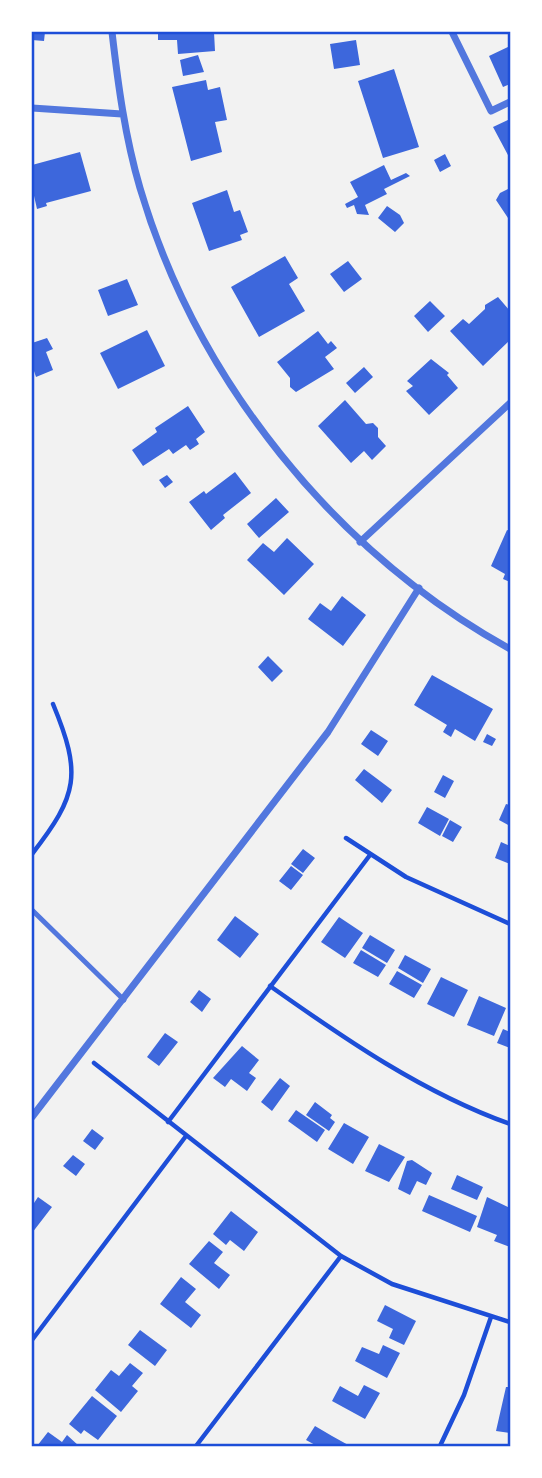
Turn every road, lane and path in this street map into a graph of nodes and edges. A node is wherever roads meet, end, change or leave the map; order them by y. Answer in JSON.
{"nodes":[{"id":1,"x":112,"y":32,"type":"edge"},
{"id":2,"x":452,"y":32,"type":"edge"},
{"id":3,"x":510,"y":102,"type":"edge"},
{"id":4,"x":32,"y":108,"type":"edge"},
{"id":5,"x":122,"y":114,"type":"junction"},
{"id":6,"x":510,"y":403,"type":"edge"},
{"id":7,"x":360,"y":541,"type":"junction"},
{"id":8,"x":419,"y":588,"type":"junction"},
{"id":9,"x":510,"y":649,"type":"edge"},
{"id":10,"x":52,"y":704,"type":"dead end"},
{"id":11,"x":346,"y":838,"type":"dead end"},
{"id":12,"x":32,"y":854,"type":"edge"},
{"id":13,"x":370,"y":855,"type":"junction"},
{"id":14,"x":32,"y":909,"type":"edge"},
{"id":15,"x":510,"y":924,"type":"edge"},
{"id":16,"x":270,"y":986,"type":"junction"},
{"id":17,"x":124,"y":1000,"type":"junction"},
{"id":18,"x":82,"y":1053,"type":"junction"},
{"id":19,"x":32,"y":1117,"type":"edge"},
{"id":20,"x":168,"y":1122,"type":"junction"},
{"id":21,"x":510,"y":1125,"type":"edge"},
{"id":22,"x":186,"y":1136,"type":"junction"},
{"id":23,"x":341,"y":1256,"type":"junction"},
{"id":24,"x":491,"y":1317,"type":"junction"},
{"id":25,"x":510,"y":1322,"type":"edge"},
{"id":26,"x":32,"y":1340,"type":"edge"},
{"id":27,"x":196,"y":1447,"type":"edge"},
{"id":28,"x":440,"y":1447,"type":"edge"}],
"edges":[{"from":1,"to":5,"type":"street"},
{"from":2,"to":3,"type":"street"},
{"from":4,"to":5,"type":"street"},
{"from":5,"to":7,"type":"street"},
{"from":6,"to":7,"type":"street"},
{"from":7,"to":8,"type":"street"},
{"from":8,"to":9,"type":"street"},
{"from":8,"to":17,"type":"street"},
{"from":10,"to":12,"type":"path"},
{"from":11,"to":13,"type":"path"},
{"from":13,"to":15,"type":"path"},
{"from":13,"to":16,"type":"path"},
{"from":14,"to":17,"type":"lane"},
{"from":16,"to":20,"type":"path"},
{"from":16,"to":21,"type":"path"},
{"from":17,"to":18,"type":"street"},
{"from":18,"to":19,"type":"street"},
{"from":18,"to":20,"type":"path"},
{"from":20,"to":22,"type":"path"},
{"from":22,"to":23,"type":"path"},
{"from":22,"to":26,"type":"path"},
{"from":23,"to":24,"type":"path"},
{"from":23,"to":27,"type":"path"},
{"from":24,"to":25,"type":"path"},
{"from":24,"to":28,"type":"path"}]}
